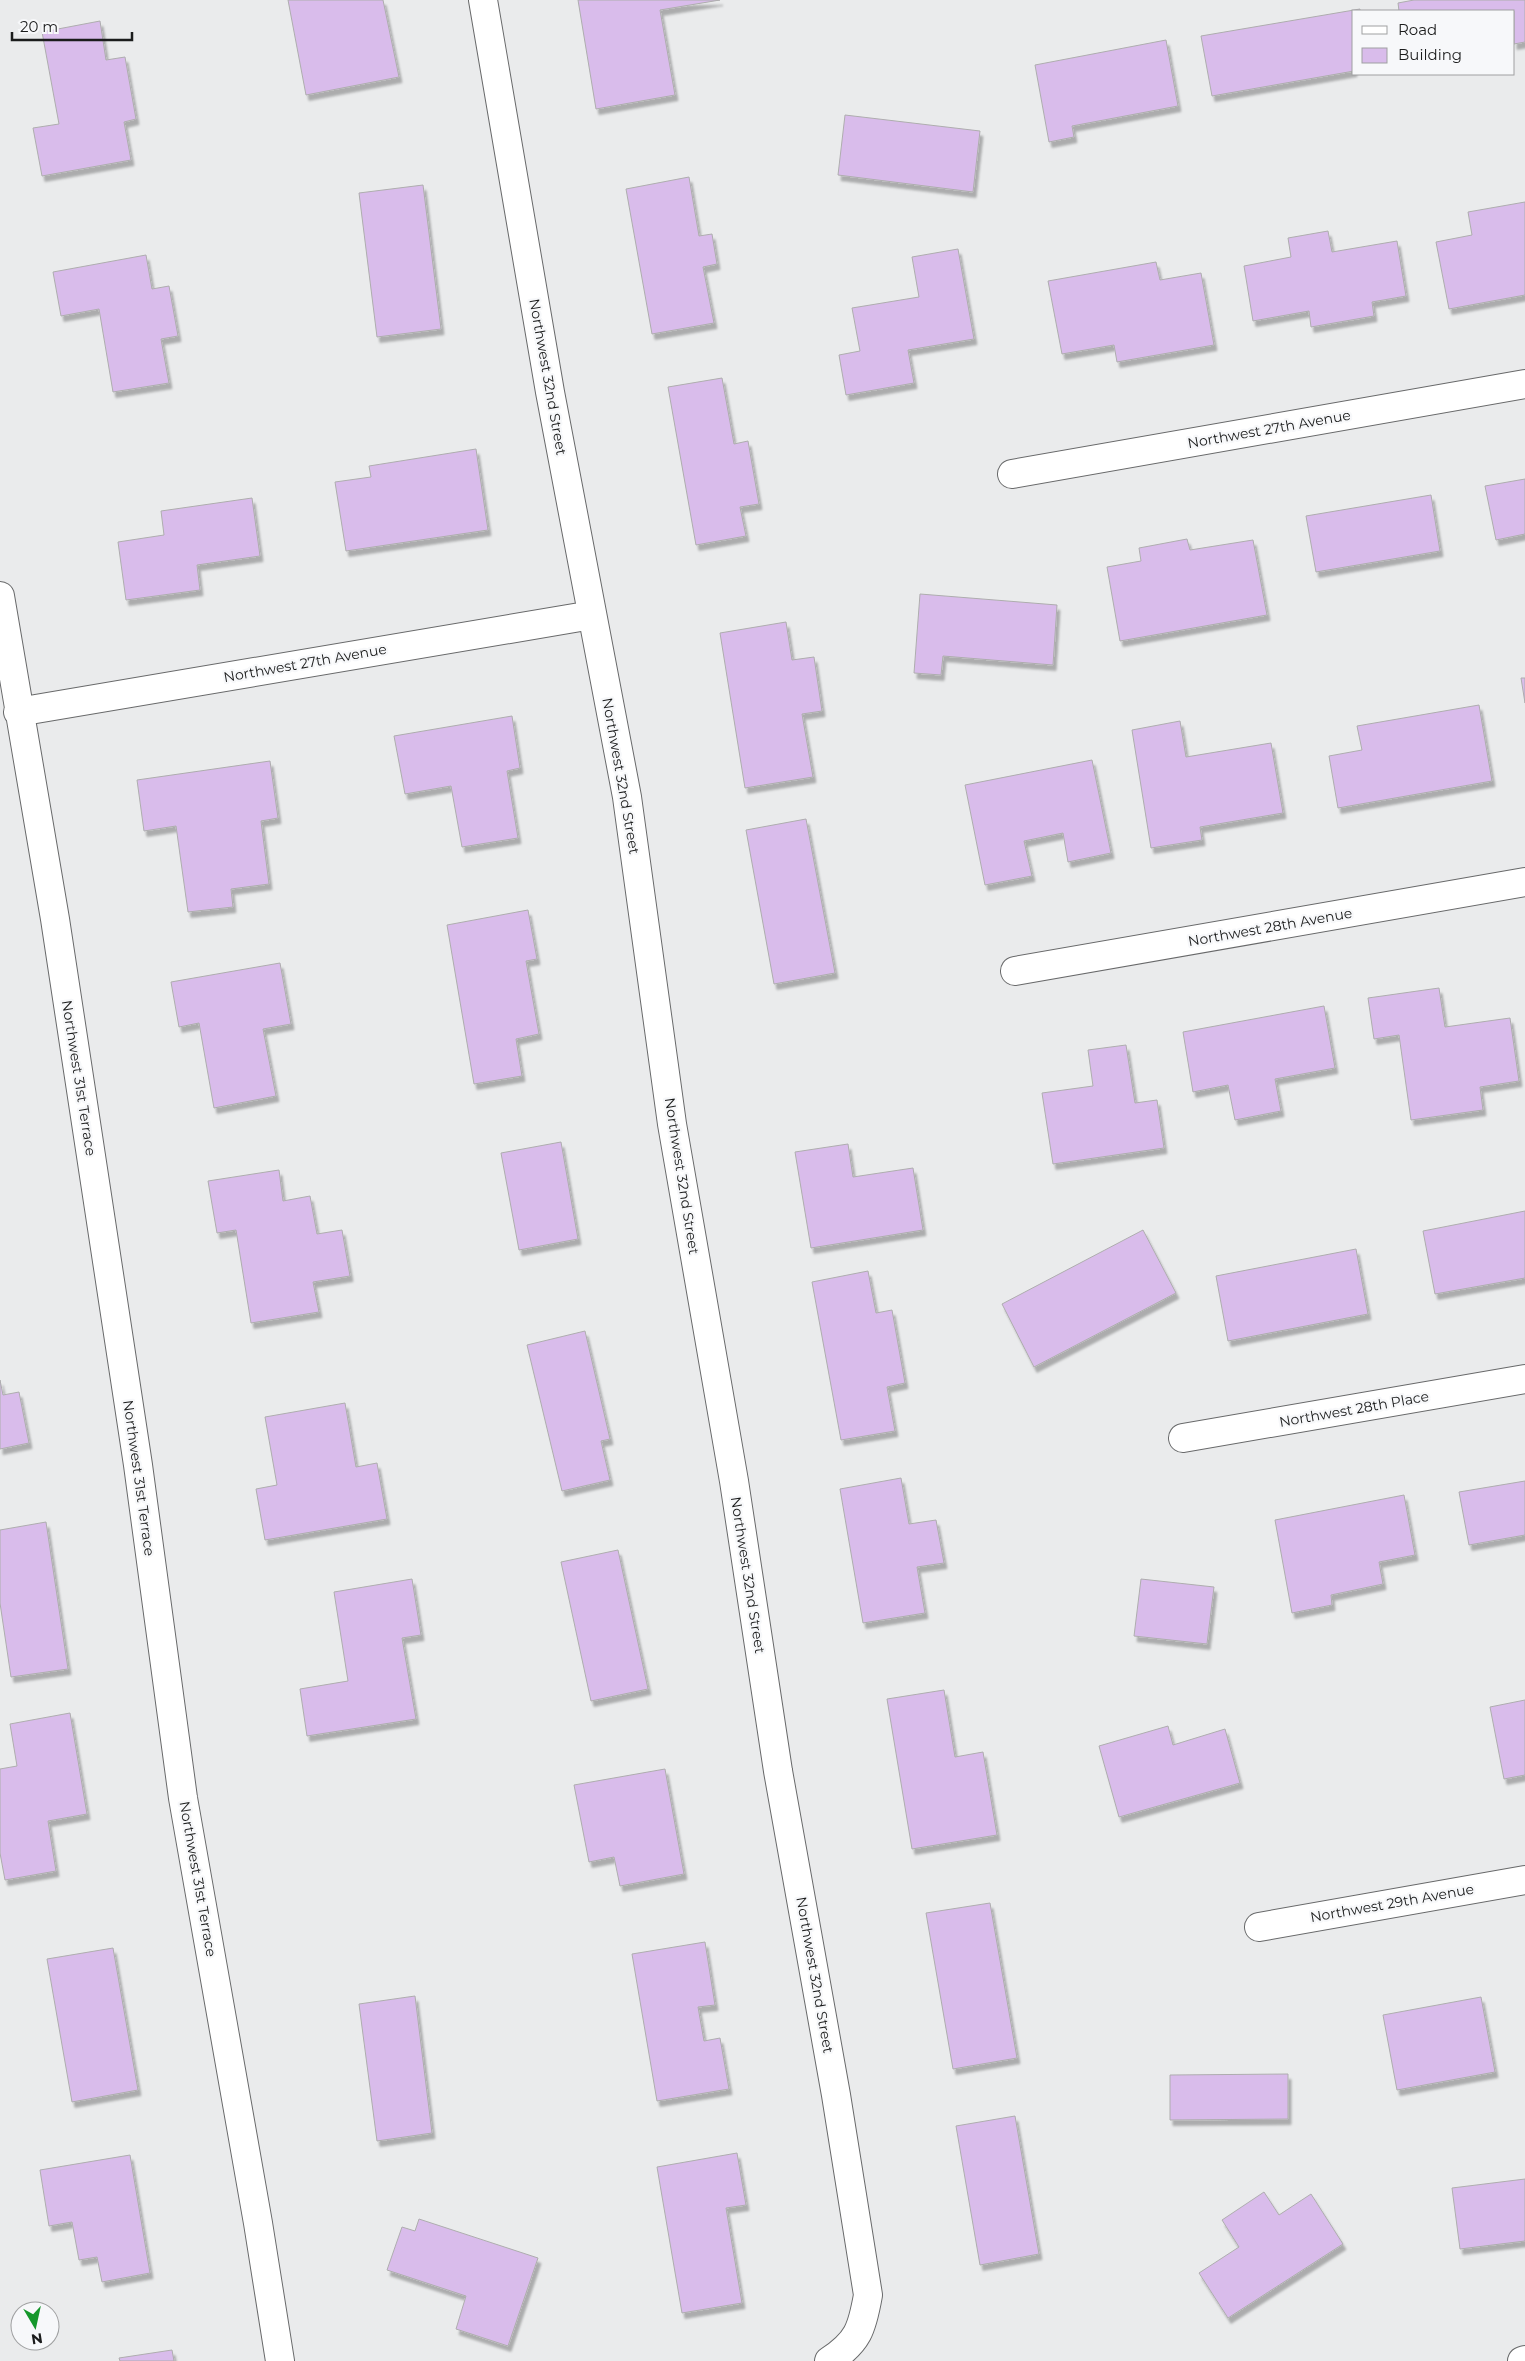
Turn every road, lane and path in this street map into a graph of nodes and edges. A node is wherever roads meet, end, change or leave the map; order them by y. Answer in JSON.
{"nodes":[{"id":1,"x":483,"y":0,"type":"edge"},
{"id":2,"x":1525,"y":384,"type":"edge"},
{"id":3,"x":1012,"y":474,"type":"dead end"},
{"id":4,"x":0,"y":596,"type":"edge"},
{"id":5,"x":592,"y":615,"type":"junction"},
{"id":6,"x":18,"y":712,"type":"junction"},
{"id":7,"x":1525,"y":882,"type":"edge"},
{"id":8,"x":1015,"y":971,"type":"dead end"},
{"id":9,"x":1525,"y":1379,"type":"edge"},
{"id":10,"x":1183,"y":1438,"type":"dead end"},
{"id":11,"x":1525,"y":1880,"type":"edge"},
{"id":12,"x":1259,"y":1927,"type":"dead end"},
{"id":13,"x":839,"y":2355,"type":"edge"},
{"id":14,"x":280,"y":2361,"type":"edge"}],
"edges":[{"from":1,"to":5,"type":"street","name":"Northwest 32nd Street"},
{"from":2,"to":3,"type":"street","name":"Northwest 27th Avenue"},
{"from":4,"to":6,"type":"street","name":"Northwest 31st Terrace"},
{"from":5,"to":6,"type":"street","name":"Northwest 27th Avenue"},
{"from":5,"to":13,"type":"street","name":"Northwest 32nd Street"},
{"from":6,"to":14,"type":"street","name":"Northwest 31st Terrace"},
{"from":7,"to":8,"type":"street","name":"Northwest 28th Avenue"},
{"from":9,"to":10,"type":"street","name":"Northwest 28th Place"},
{"from":11,"to":12,"type":"street","name":"Northwest 29th Avenue"}]}
